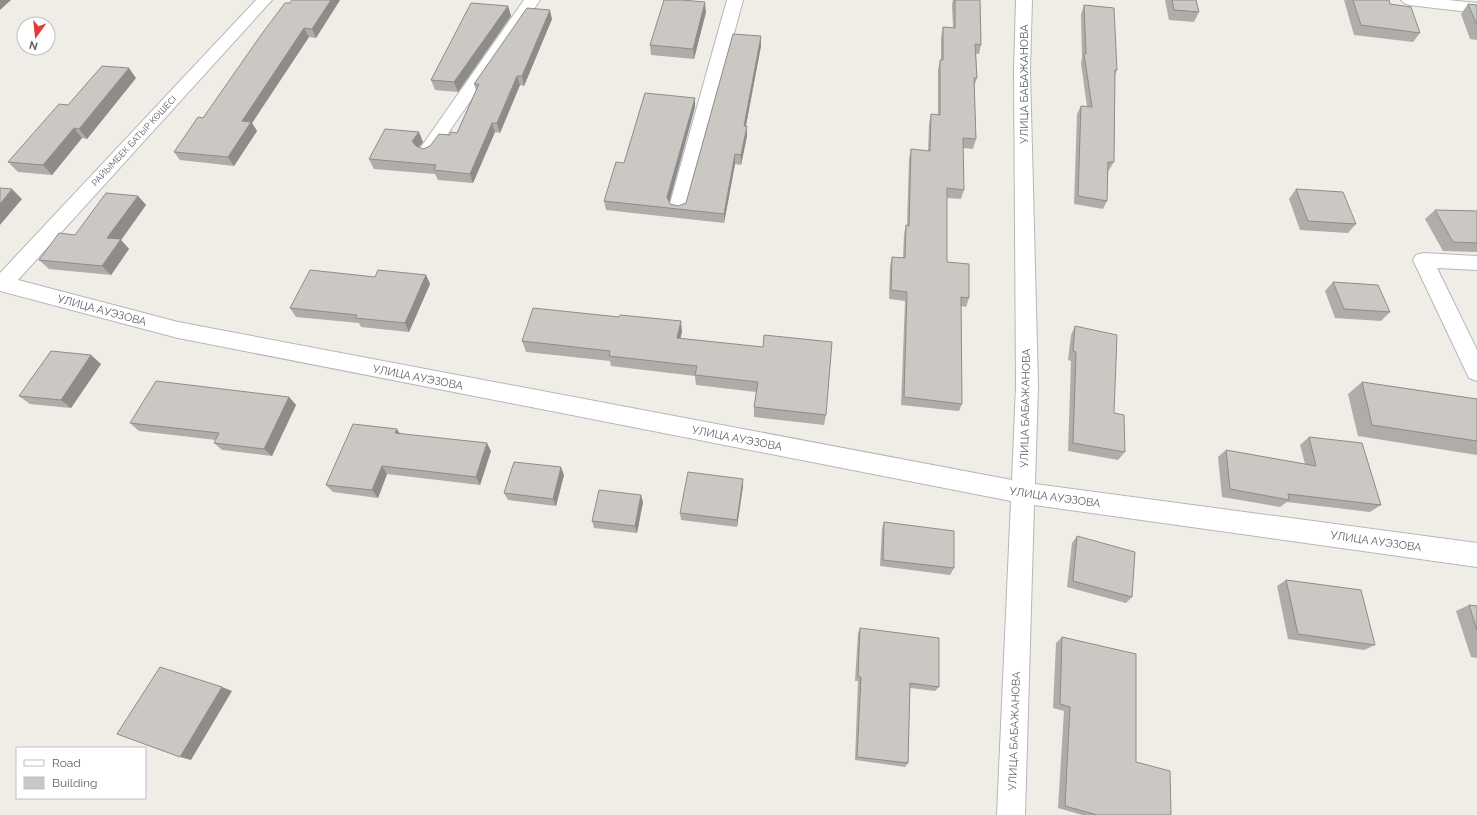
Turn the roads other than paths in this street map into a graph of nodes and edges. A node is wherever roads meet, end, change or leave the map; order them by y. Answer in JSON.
{"nodes":[{"id":1,"x":264,"y":0,"type":"edge"},
{"id":2,"x":532,"y":0,"type":"edge"},
{"id":3,"x":735,"y":0,"type":"edge"},
{"id":4,"x":1024,"y":0,"type":"edge"},
{"id":5,"x":1409,"y":0,"type":"edge"},
{"id":6,"x":1477,"y":8,"type":"edge"},
{"id":7,"x":427,"y":151,"type":"edge"},
{"id":8,"x":678,"y":207,"type":"edge"},
{"id":9,"x":1477,"y":263,"type":"edge"},
{"id":10,"x":2,"y":283,"type":"edge"},
{"id":11,"x":1477,"y":372,"type":"edge"},
{"id":12,"x":1023,"y":493,"type":"junction"},
{"id":13,"x":1477,"y":555,"type":"edge"},
{"id":14,"x":1011,"y":815,"type":"edge"}],
"edges":[{"from":1,"to":10,"type":"street","name":"РАЙЫМБЕК БАТЫР КӨШЕСІ"},
{"from":2,"to":7,"type":"street"},
{"from":3,"to":8,"type":"street"},
{"from":4,"to":12,"type":"street","name":"УЛИЦА БАБАЖАНОВА"},
{"from":5,"to":6,"type":"street"},
{"from":9,"to":11,"type":"street"},
{"from":10,"to":12,"type":"street","name":"УЛИЦА АУЭЗОВА"},
{"from":12,"to":13,"type":"street","name":"УЛИЦА АУЭЗОВА"},
{"from":12,"to":14,"type":"street","name":"УЛИЦА БАБАЖАНОВА"}]}
